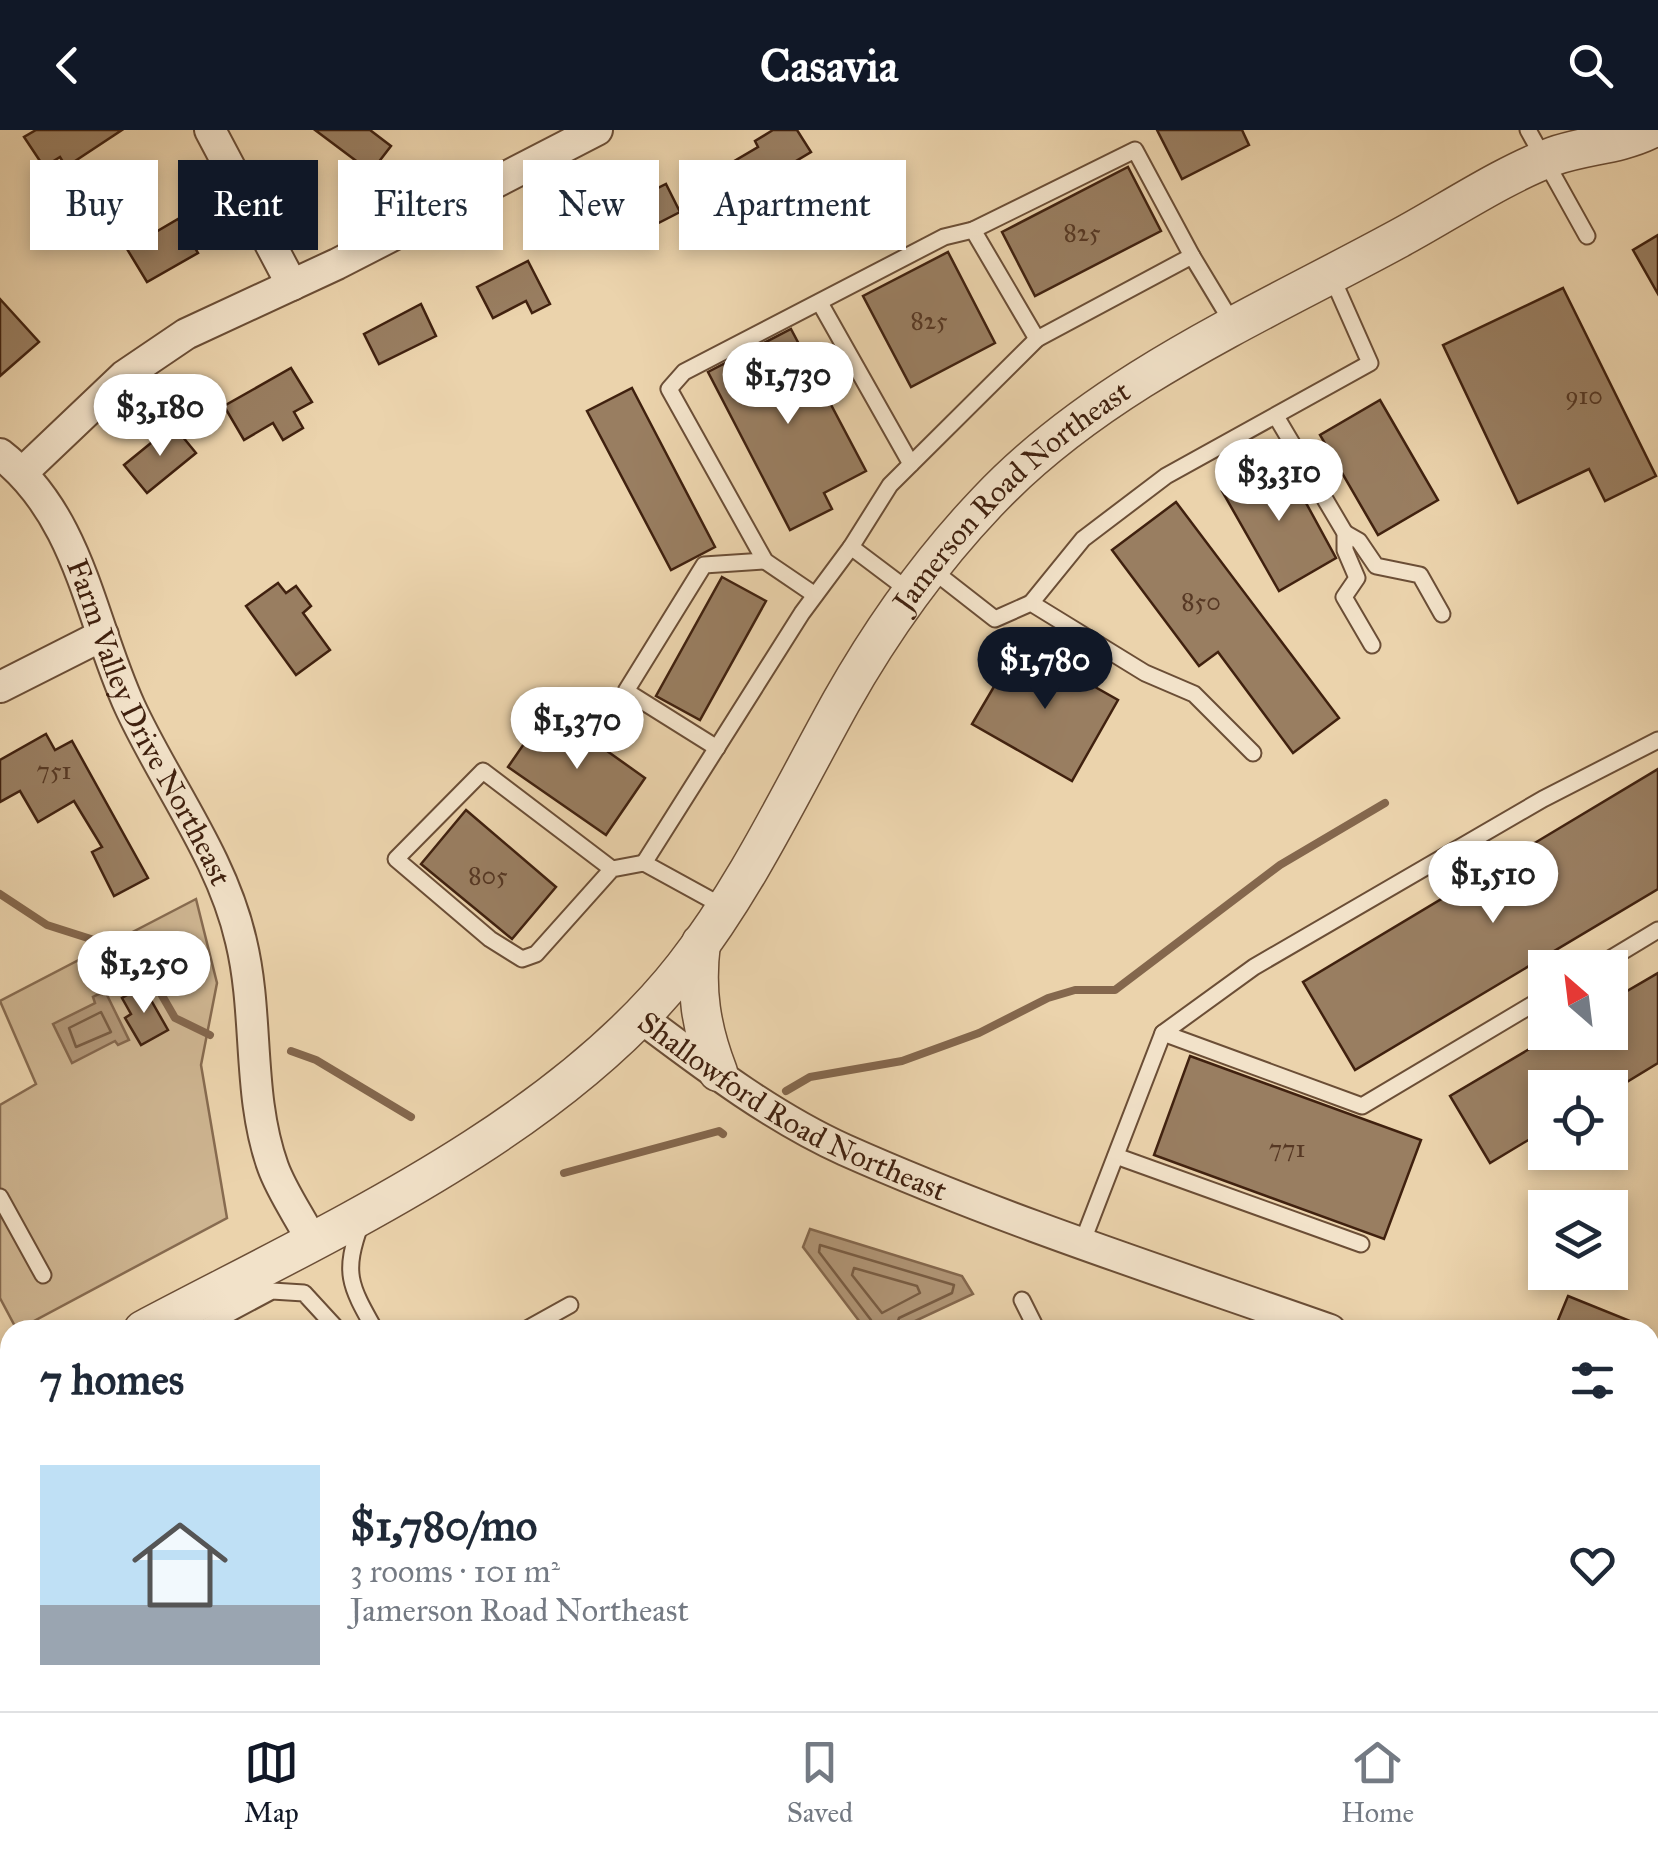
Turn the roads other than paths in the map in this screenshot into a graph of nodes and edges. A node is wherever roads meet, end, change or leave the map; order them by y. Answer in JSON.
{"nodes":[{"id":1,"x":210,"y":130,"type":"edge"},
{"id":2,"x":597,"y":130,"type":"edge"},
{"id":3,"x":1649,"y":130,"type":"edge"},
{"id":4,"x":1552,"y":144,"type":"edge"},
{"id":5,"x":973,"y":230,"type":"junction"},
{"id":6,"x":1587,"y":236,"type":"dead end"},
{"id":7,"x":1192,"y":256,"type":"junction"},
{"id":8,"x":1332,"y":275,"type":"junction"},
{"id":9,"x":292,"y":285,"type":"junction"},
{"id":10,"x":820,"y":303,"type":"junction"},
{"id":11,"x":1234,"y":327,"type":"junction"},
{"id":12,"x":1037,"y":339,"type":"junction"},
{"id":13,"x":1277,"y":418,"type":"junction"},
{"id":14,"x":12,"y":463,"type":"edge"},
{"id":15,"x":911,"y":464,"type":"junction"},
{"id":16,"x":1345,"y":532,"type":"junction"},
{"id":17,"x":851,"y":546,"type":"junction"},
{"id":18,"x":766,"y":561,"type":"junction"},
{"id":19,"x":921,"y":582,"type":"junction"},
{"id":20,"x":814,"y":595,"type":"junction"},
{"id":21,"x":1030,"y":603,"type":"junction"},
{"id":22,"x":1442,"y":614,"type":"dead end"},
{"id":23,"x":103,"y":635,"type":"junction"},
{"id":24,"x":1372,"y":645,"type":"dead end"},
{"id":25,"x":0,"y":687,"type":"edge"},
{"id":26,"x":1658,"y":740,"type":"edge"},
{"id":27,"x":717,"y":748,"type":"junction"},
{"id":28,"x":1253,"y":753,"type":"dead end"},
{"id":29,"x":644,"y":863,"type":"junction"},
{"id":30,"x":612,"y":869,"type":"junction"},
{"id":31,"x":726,"y":908,"type":"junction"},
{"id":32,"x":1658,"y":930,"type":"edge"},
{"id":33,"x":702,"y":942,"type":"junction"},
{"id":34,"x":1625,"y":950,"type":"edge"},
{"id":35,"x":1528,"y":1008,"type":"edge"},
{"id":36,"x":640,"y":1018,"type":"junction"},
{"id":37,"x":1163,"y":1032,"type":"junction"},
{"id":38,"x":718,"y":1072,"type":"junction"},
{"id":39,"x":1116,"y":1156,"type":"junction"},
{"id":40,"x":0,"y":1196,"type":"edge"},
{"id":41,"x":366,"y":1210,"type":"junction"},
{"id":42,"x":312,"y":1241,"type":"junction"},
{"id":43,"x":1082,"y":1243,"type":"junction"},
{"id":44,"x":1361,"y":1244,"type":"dead end"},
{"id":45,"x":43,"y":1275,"type":"dead end"},
{"id":46,"x":1022,"y":1300,"type":"dead end"},
{"id":47,"x":570,"y":1305,"type":"dead end"},
{"id":48,"x":162,"y":1320,"type":"edge"},
{"id":49,"x":218,"y":1320,"type":"edge"},
{"id":50,"x":329,"y":1320,"type":"edge"},
{"id":51,"x":369,"y":1320,"type":"edge"},
{"id":52,"x":545,"y":1320,"type":"edge"},
{"id":53,"x":1032,"y":1320,"type":"edge"},
{"id":54,"x":1294,"y":1320,"type":"edge"}],
"edges":[{"from":1,"to":9,"type":"street"},
{"from":2,"to":9,"type":"street"},
{"from":3,"to":4,"type":"street","name":"Jamerson Road Northeast"},
{"from":4,"to":6,"type":"lane"},
{"from":4,"to":8,"type":"street","name":"Jamerson Road Northeast"},
{"from":5,"to":7,"type":"lane"},
{"from":5,"to":10,"type":"lane"},
{"from":5,"to":12,"type":"lane"},
{"from":7,"to":11,"type":"lane"},
{"from":7,"to":12,"type":"lane"},
{"from":8,"to":11,"type":"street","name":"Jamerson Road Northeast"},
{"from":8,"to":13,"type":"lane"},
{"from":9,"to":14,"type":"street"},
{"from":10,"to":15,"type":"lane"},
{"from":10,"to":18,"type":"lane"},
{"from":11,"to":19,"type":"street","name":"Jamerson Road Northeast"},
{"from":12,"to":15,"type":"lane"},
{"from":13,"to":16,"type":"lane"},
{"from":13,"to":21,"type":"lane"},
{"from":14,"to":23,"type":"street","name":"Farm Valley Drive Northeast"},
{"from":15,"to":17,"type":"lane"},
{"from":16,"to":22,"type":"lane"},
{"from":16,"to":24,"type":"lane"},
{"from":17,"to":19,"type":"lane"},
{"from":17,"to":20,"type":"lane"},
{"from":18,"to":20,"type":"lane"},
{"from":18,"to":27,"type":"lane"},
{"from":19,"to":21,"type":"lane"},
{"from":19,"to":31,"type":"street","name":"Jamerson Road Northeast"},
{"from":20,"to":27,"type":"lane"},
{"from":21,"to":28,"type":"lane"},
{"from":23,"to":25,"type":"street"},
{"from":23,"to":42,"type":"street","name":"Farm Valley Drive Northeast"},
{"from":26,"to":37,"type":"lane"},
{"from":27,"to":29,"type":"lane"},
{"from":29,"to":30,"type":"lane"},
{"from":29,"to":31,"type":"lane"},
{"from":30,"to":30,"type":"lane"},
{"from":31,"to":33,"type":"street","name":"Jamerson Road Northeast"},
{"from":32,"to":34,"type":"lane"},
{"from":33,"to":36,"type":"street","name":"Jamerson Road Northeast"},
{"from":33,"to":38,"type":"street"},
{"from":35,"to":37,"type":"lane"},
{"from":36,"to":38,"type":"street","name":"Shallowford Road Northeast"},
{"from":36,"to":41,"type":"street","name":"Shallowford Road Northeast"},
{"from":37,"to":39,"type":"lane"},
{"from":38,"to":43,"type":"street","name":"Shallowford Road Northeast"},
{"from":39,"to":43,"type":"lane"},
{"from":39,"to":44,"type":"lane"},
{"from":40,"to":45,"type":"lane"},
{"from":41,"to":42,"type":"street","name":"Shallowford Road Northeast"},
{"from":41,"to":51,"type":"lane"},
{"from":42,"to":48,"type":"street","name":"Shallowford Road Northeast"},
{"from":43,"to":54,"type":"street","name":"Shallowford Road Northeast"},
{"from":46,"to":53,"type":"lane"},
{"from":47,"to":52,"type":"lane"},
{"from":49,"to":50,"type":"lane"}]}
